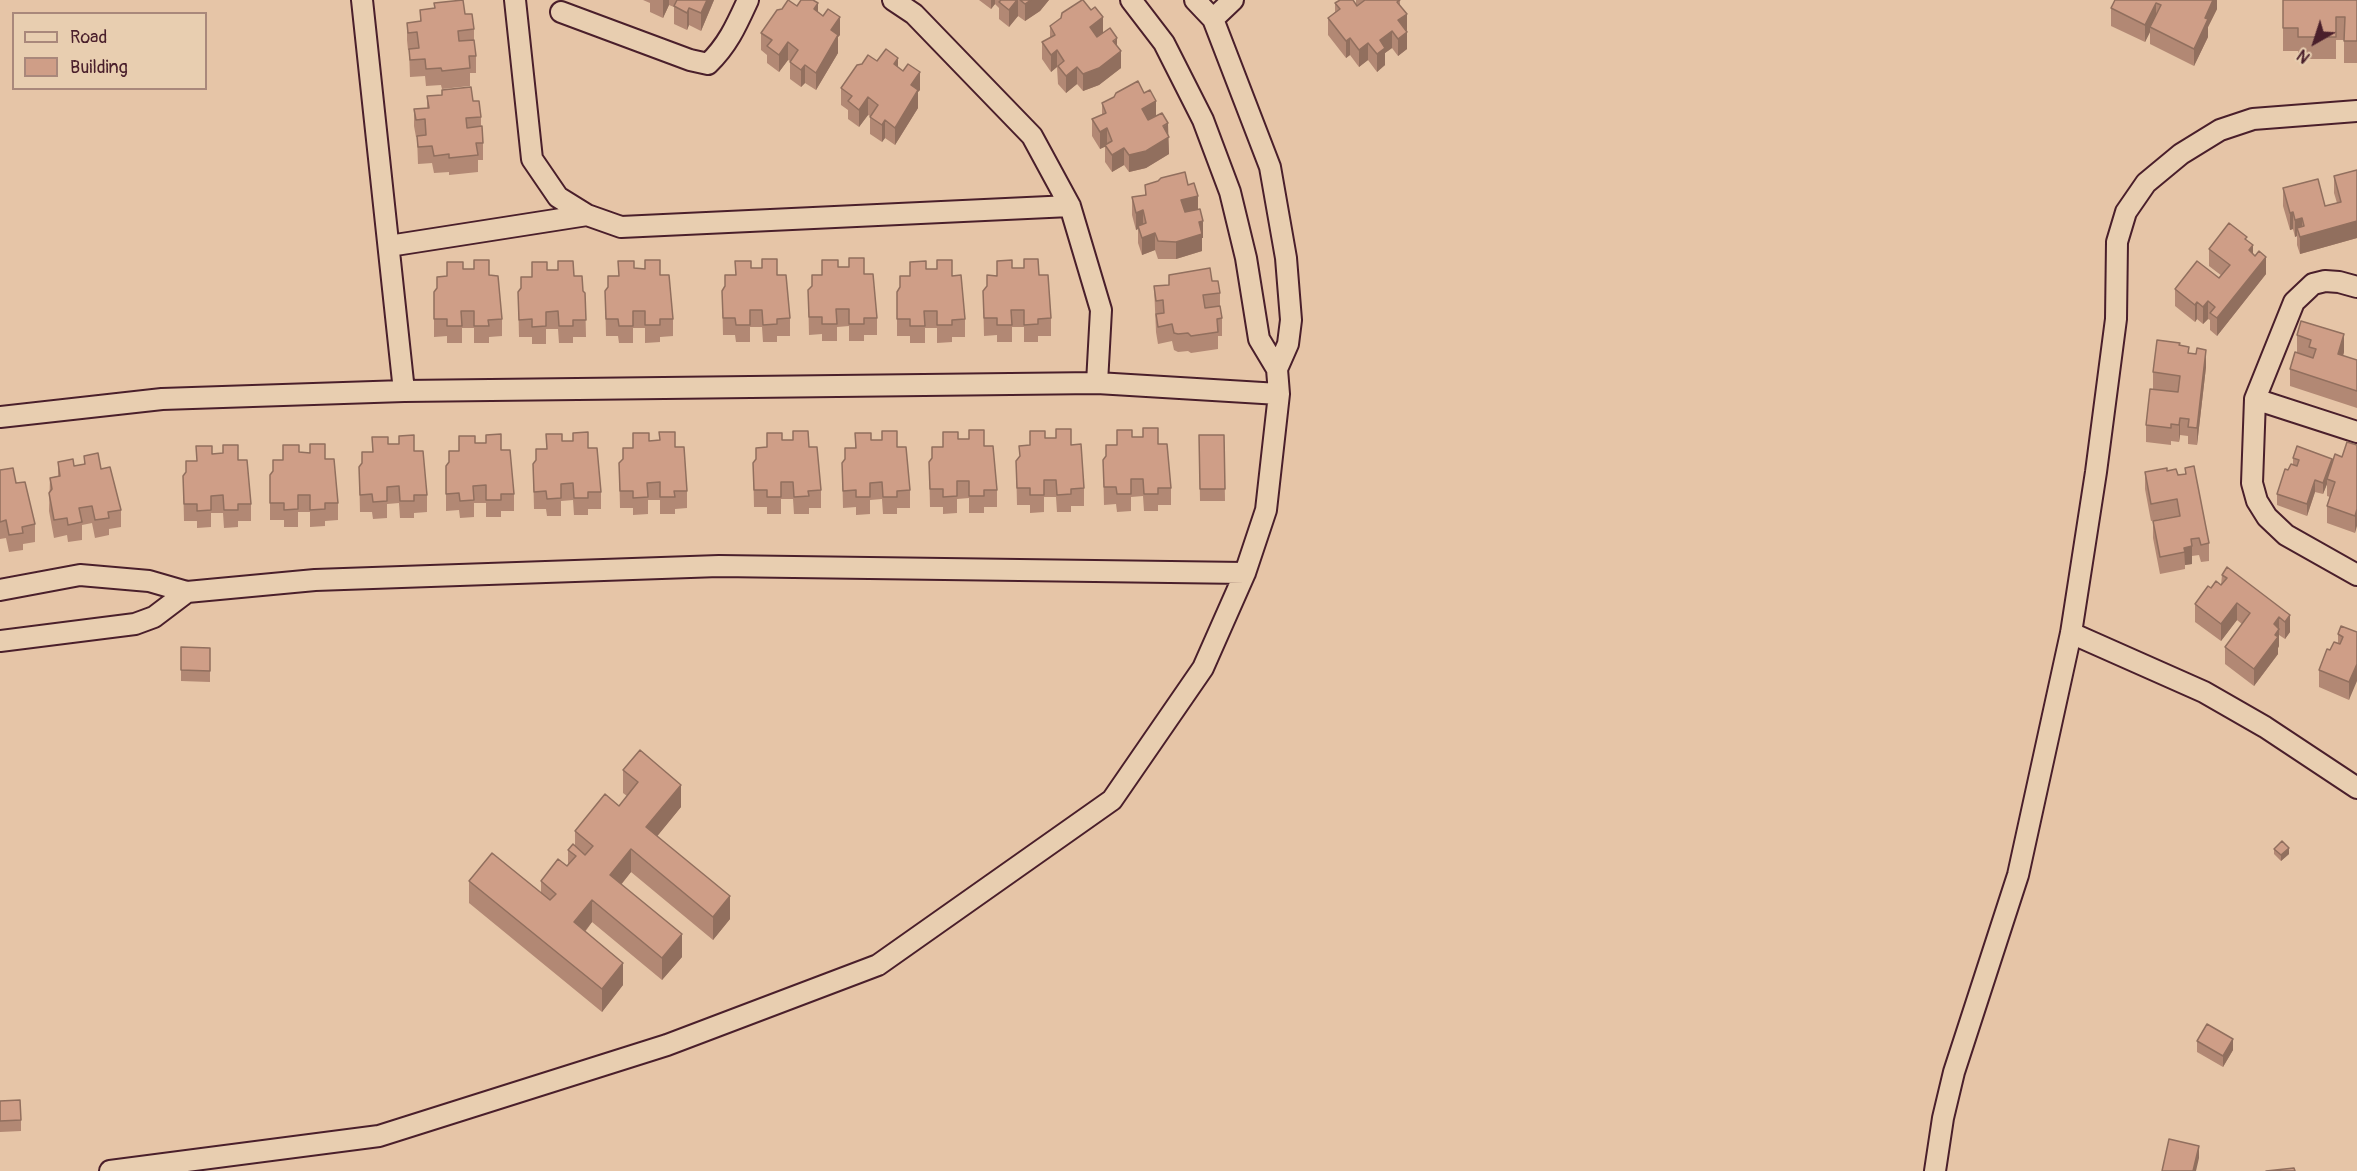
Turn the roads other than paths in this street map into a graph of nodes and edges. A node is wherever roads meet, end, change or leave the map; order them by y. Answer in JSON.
{"nodes":[{"id":1,"x":362,"y":0,"type":"edge"},
{"id":2,"x":515,"y":0,"type":"edge"},
{"id":3,"x":748,"y":0,"type":"edge"},
{"id":4,"x":893,"y":0,"type":"edge"},
{"id":5,"x":1131,"y":0,"type":"edge"},
{"id":6,"x":1195,"y":0,"type":"edge"},
{"id":7,"x":1233,"y":0,"type":"edge"},
{"id":8,"x":561,"y":12,"type":"dead end"},
{"id":9,"x":1213,"y":19,"type":"junction"},
{"id":10,"x":2357,"y":111,"type":"edge"},
{"id":11,"x":1070,"y":206,"type":"junction"},
{"id":12,"x":587,"y":215,"type":"junction"},
{"id":13,"x":389,"y":246,"type":"junction"},
{"id":14,"x":2357,"y":287,"type":"edge"},
{"id":15,"x":1277,"y":369,"type":"junction"},
{"id":16,"x":1097,"y":383,"type":"junction"},
{"id":17,"x":404,"y":391,"type":"junction"},
{"id":18,"x":1279,"y":394,"type":"junction"},
{"id":19,"x":2255,"y":399,"type":"junction"},
{"id":20,"x":0,"y":417,"type":"edge"},
{"id":21,"x":2357,"y":432,"type":"edge"},
{"id":22,"x":1245,"y":573,"type":"junction"},
{"id":23,"x":2357,"y":575,"type":"edge"},
{"id":24,"x":0,"y":590,"type":"edge"},
{"id":25,"x":187,"y":592,"type":"junction"},
{"id":26,"x":2071,"y":633,"type":"junction"},
{"id":27,"x":0,"y":641,"type":"edge"},
{"id":28,"x":2357,"y":788,"type":"edge"},
{"id":29,"x":110,"y":1171,"type":"edge"},
{"id":30,"x":1935,"y":1171,"type":"edge"}],
"edges":[{"from":1,"to":13,"type":"street"},
{"from":2,"to":12,"type":"street"},
{"from":3,"to":8,"type":"street"},
{"from":4,"to":11,"type":"street"},
{"from":5,"to":15,"type":"street"},
{"from":6,"to":9,"type":"street"},
{"from":7,"to":9,"type":"street"},
{"from":9,"to":15,"type":"street"},
{"from":10,"to":26,"type":"street"},
{"from":11,"to":12,"type":"street"},
{"from":11,"to":16,"type":"street"},
{"from":12,"to":13,"type":"street"},
{"from":13,"to":17,"type":"street"},
{"from":14,"to":19,"type":"street"},
{"from":15,"to":18,"type":"street"},
{"from":16,"to":17,"type":"street"},
{"from":16,"to":18,"type":"street"},
{"from":17,"to":20,"type":"street"},
{"from":18,"to":22,"type":"street"},
{"from":19,"to":21,"type":"street"},
{"from":19,"to":23,"type":"street"},
{"from":22,"to":25,"type":"street"},
{"from":22,"to":29,"type":"street"},
{"from":24,"to":25,"type":"street"},
{"from":25,"to":27,"type":"street"},
{"from":26,"to":28,"type":"street"},
{"from":26,"to":30,"type":"street"}]}
